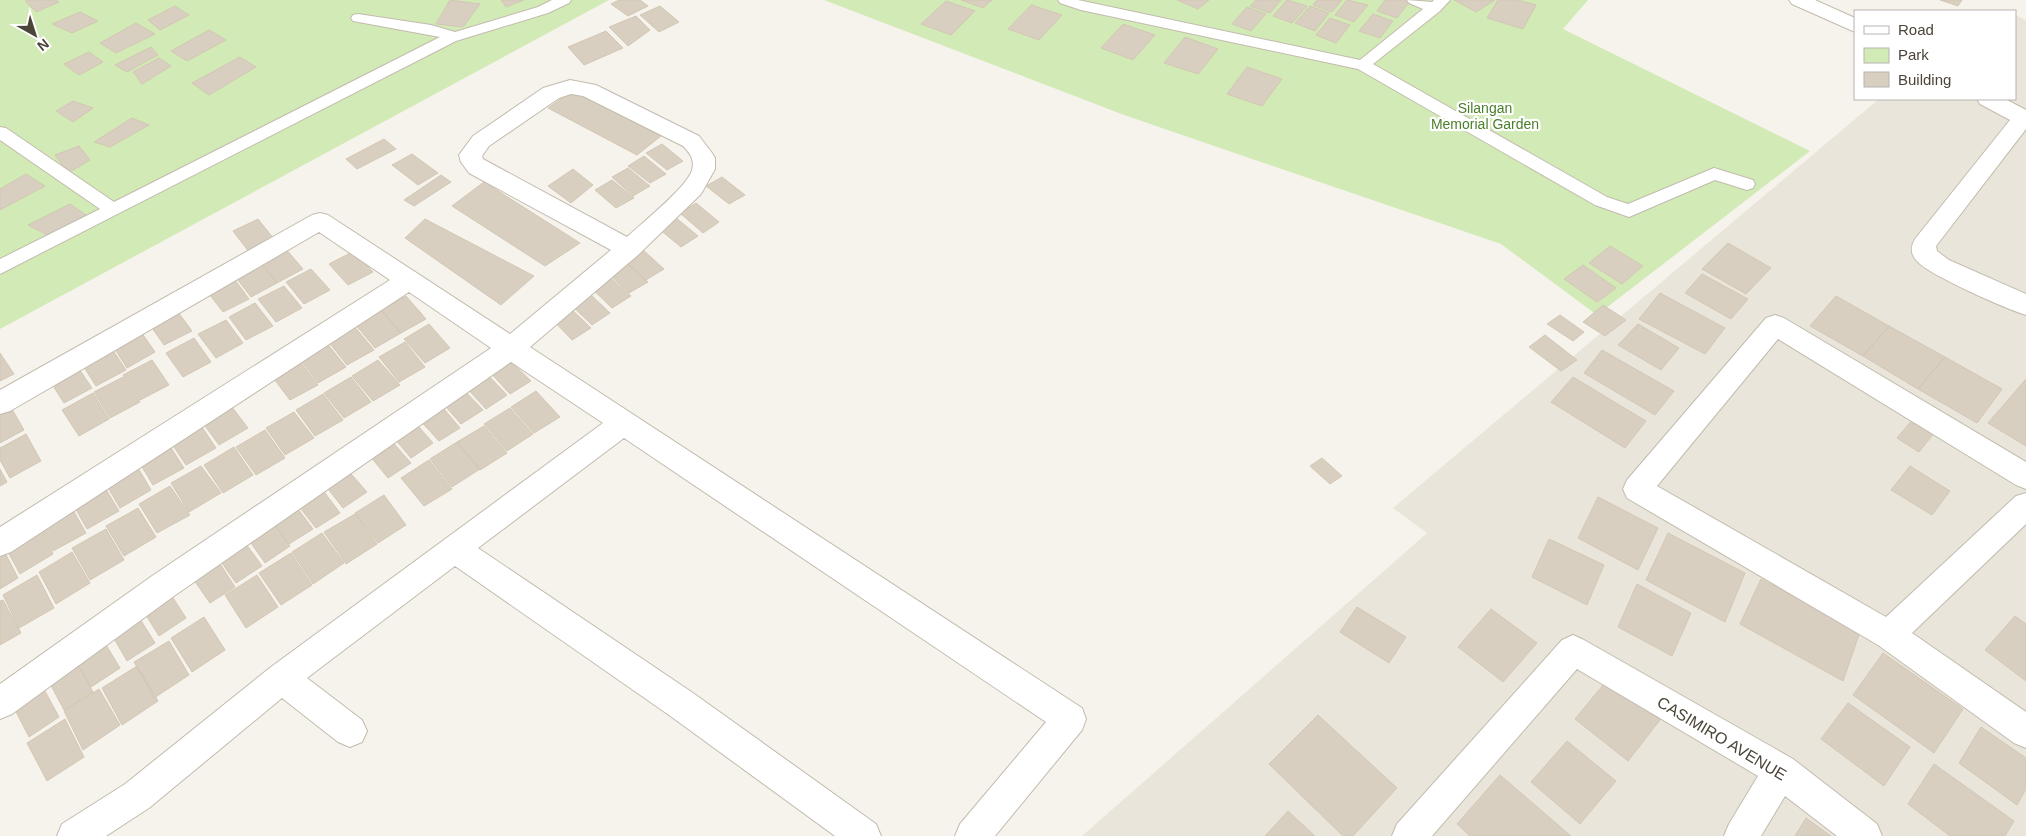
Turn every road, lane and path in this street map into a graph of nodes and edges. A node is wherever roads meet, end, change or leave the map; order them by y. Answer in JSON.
{"nodes":[{"id":1,"x":564,"y":0,"type":"edge"},
{"id":2,"x":1064,"y":0,"type":"edge"},
{"id":3,"x":1414,"y":0,"type":"edge"},
{"id":4,"x":1800,"y":0,"type":"edge"},
{"id":5,"x":1439,"y":4,"type":"edge"},
{"id":6,"x":358,"y":18,"type":"dead end"},
{"id":7,"x":1854,"y":26,"type":"edge"},
{"id":8,"x":455,"y":37,"type":"junction"},
{"id":9,"x":1363,"y":65,"type":"junction"},
{"id":10,"x":1990,"y":100,"type":"edge"},
{"id":11,"x":2024,"y":117,"type":"edge"},
{"id":12,"x":0,"y":132,"type":"edge"},
{"id":13,"x":1747,"y":184,"type":"dead end"},
{"id":14,"x":112,"y":210,"type":"junction"},
{"id":15,"x":629,"y":249,"type":"junction"},
{"id":16,"x":0,"y":268,"type":"edge"},
{"id":17,"x":409,"y":280,"type":"junction"},
{"id":18,"x":2026,"y":305,"type":"edge"},
{"id":19,"x":511,"y":348,"type":"junction"},
{"id":20,"x":0,"y":403,"type":"edge"},
{"id":21,"x":625,"y":422,"type":"junction"},
{"id":22,"x":2026,"y":477,"type":"edge"},
{"id":23,"x":2026,"y":505,"type":"edge"},
{"id":24,"x":0,"y":543,"type":"edge"},
{"id":25,"x":455,"y":549,"type":"junction"},
{"id":26,"x":1889,"y":635,"type":"junction"},
{"id":27,"x":282,"y":678,"type":"junction"},
{"id":28,"x":0,"y":703,"type":"edge"},
{"id":29,"x":350,"y":731,"type":"dead end"},
{"id":30,"x":2026,"y":732,"type":"edge"},
{"id":31,"x":1781,"y":771,"type":"junction"},
{"id":32,"x":74,"y":836,"type":"edge"},
{"id":33,"x":864,"y":836,"type":"edge"},
{"id":34,"x":972,"y":836,"type":"edge"},
{"id":35,"x":1409,"y":836,"type":"edge"},
{"id":36,"x":1741,"y":836,"type":"edge"},
{"id":37,"x":1865,"y":836,"type":"edge"}],
"edges":[{"from":1,"to":8,"type":"lane"},
{"from":2,"to":9,"type":"lane"},
{"from":3,"to":5,"type":"lane"},
{"from":4,"to":7,"type":"street"},
{"from":5,"to":9,"type":"lane"},
{"from":6,"to":8,"type":"lane"},
{"from":8,"to":14,"type":"lane"},
{"from":9,"to":13,"type":"lane"},
{"from":10,"to":11,"type":"street"},
{"from":11,"to":18,"type":"street"},
{"from":12,"to":14,"type":"lane"},
{"from":14,"to":16,"type":"lane"},
{"from":15,"to":15,"type":"street"},
{"from":15,"to":19,"type":"street"},
{"from":17,"to":19,"type":"street"},
{"from":17,"to":20,"type":"street"},
{"from":17,"to":24,"type":"street"},
{"from":19,"to":21,"type":"street"},
{"from":19,"to":28,"type":"street"},
{"from":21,"to":25,"type":"street"},
{"from":21,"to":34,"type":"street"},
{"from":22,"to":26,"type":"street"},
{"from":23,"to":26,"type":"street"},
{"from":25,"to":27,"type":"street"},
{"from":25,"to":33,"type":"street"},
{"from":26,"to":30,"type":"street"},
{"from":27,"to":29,"type":"street"},
{"from":27,"to":32,"type":"street"},
{"from":31,"to":35,"type":"street","name":"CASIMIRO AVENUE"},
{"from":31,"to":36,"type":"street"},
{"from":31,"to":37,"type":"street","name":"CASIMIRO AVENUE"}]}
